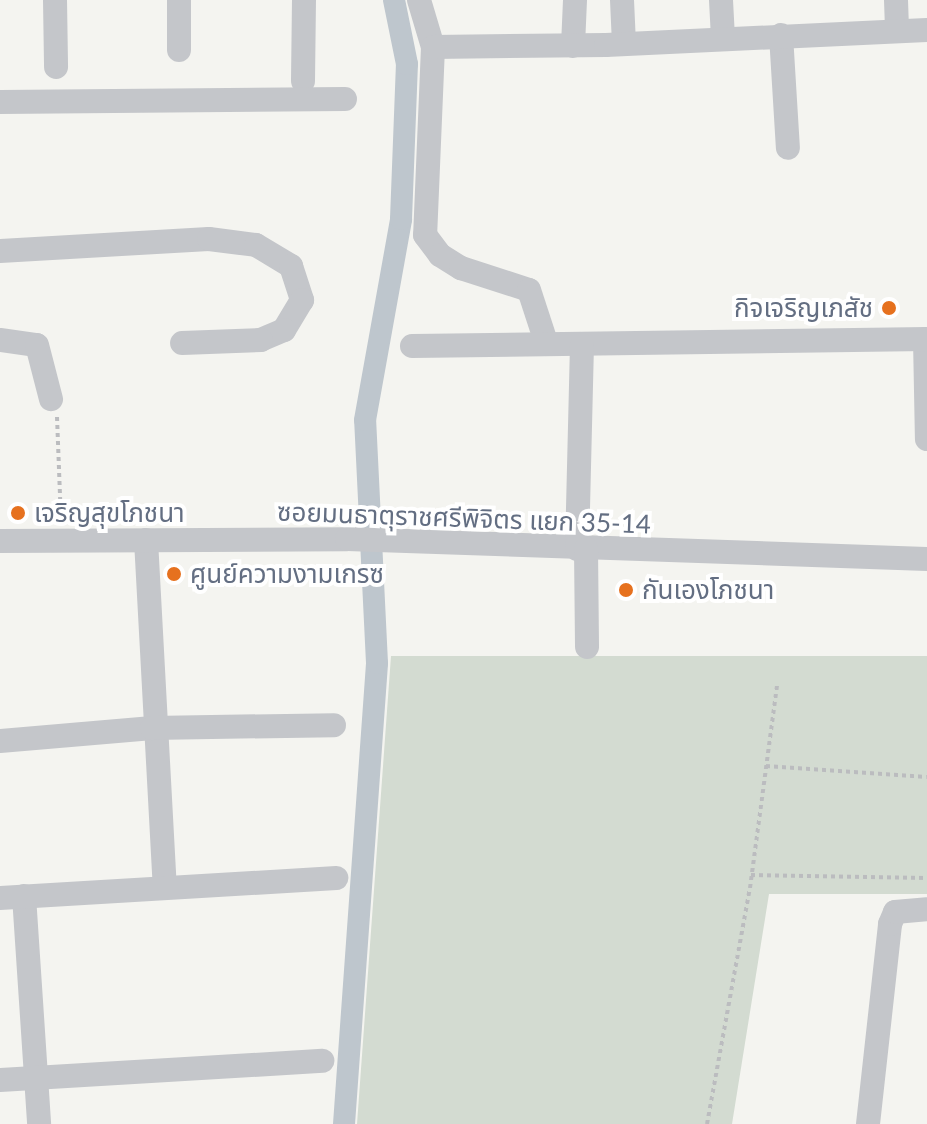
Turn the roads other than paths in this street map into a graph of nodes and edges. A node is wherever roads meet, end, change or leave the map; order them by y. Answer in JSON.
{"nodes":[{"id":1,"x":55,"y":0,"type":"edge"},
{"id":2,"x":179,"y":0,"type":"edge"},
{"id":3,"x":304,"y":0,"type":"edge"},
{"id":4,"x":419,"y":0,"type":"edge"},
{"id":5,"x":575,"y":0,"type":"edge"},
{"id":6,"x":622,"y":0,"type":"edge"},
{"id":7,"x":721,"y":0,"type":"edge"},
{"id":8,"x":896,"y":0,"type":"edge"},
{"id":9,"x":927,"y":30,"type":"edge"},
{"id":10,"x":897,"y":31,"type":"junction"},
{"id":11,"x":781,"y":35,"type":"junction"},
{"id":12,"x":723,"y":39,"type":"junction"},
{"id":13,"x":624,"y":44,"type":"junction"},
{"id":14,"x":573,"y":46,"type":"junction"},
{"id":15,"x":433,"y":47,"type":"junction"},
{"id":16,"x":179,"y":50,"type":"dead end"},
{"id":17,"x":56,"y":67,"type":"dead end"},
{"id":18,"x":303,"y":81,"type":"dead end"},
{"id":19,"x":345,"y":99,"type":"dead end"},
{"id":20,"x":0,"y":102,"type":"edge"},
{"id":21,"x":788,"y":148,"type":"dead end"},
{"id":22,"x":0,"y":251,"type":"edge"},
{"id":23,"x":926,"y":339,"type":"edge"},
{"id":24,"x":0,"y":340,"type":"edge"},
{"id":25,"x":546,"y":342,"type":"junction"},
{"id":26,"x":182,"y":343,"type":"dead end"},
{"id":27,"x":582,"y":345,"type":"junction"},
{"id":28,"x":412,"y":346,"type":"dead end"},
{"id":29,"x":54,"y":402,"type":"road end"},
{"id":30,"x":927,"y":439,"type":"edge"},
{"id":31,"x":146,"y":540,"type":"junction"},
{"id":32,"x":0,"y":541,"type":"edge"},
{"id":33,"x":582,"y":549,"type":"junction"},
{"id":34,"x":927,"y":559,"type":"edge"},
{"id":35,"x":587,"y":647,"type":"dead end"},
{"id":36,"x":334,"y":725,"type":"dead end"},
{"id":37,"x":152,"y":728,"type":"junction"},
{"id":38,"x":0,"y":741,"type":"edge"},
{"id":39,"x":336,"y":878,"type":"dead end"},
{"id":40,"x":165,"y":886,"type":"junction"},
{"id":41,"x":12,"y":897,"type":"edge"},
{"id":42,"x":927,"y":909,"type":"edge"},
{"id":43,"x":322,"y":1061,"type":"dead end"},
{"id":44,"x":37,"y":1077,"type":"junction"},
{"id":45,"x":0,"y":1080,"type":"edge"},
{"id":46,"x":39,"y":1124,"type":"edge"},
{"id":47,"x":868,"y":1124,"type":"edge"}],
"edges":[{"from":1,"to":17,"type":"street"},
{"from":2,"to":16,"type":"street"},
{"from":3,"to":18,"type":"street"},
{"from":4,"to":15,"type":"street"},
{"from":5,"to":14,"type":"street"},
{"from":6,"to":13,"type":"street"},
{"from":7,"to":12,"type":"street"},
{"from":8,"to":10,"type":"street"},
{"from":9,"to":10,"type":"street"},
{"from":10,"to":11,"type":"street"},
{"from":11,"to":12,"type":"street"},
{"from":11,"to":21,"type":"street"},
{"from":12,"to":13,"type":"street"},
{"from":13,"to":14,"type":"street"},
{"from":14,"to":15,"type":"street"},
{"from":15,"to":25,"type":"street"},
{"from":19,"to":20,"type":"street"},
{"from":22,"to":26,"type":"street"},
{"from":23,"to":27,"type":"street"},
{"from":23,"to":30,"type":"street"},
{"from":24,"to":29,"type":"street"},
{"from":25,"to":27,"type":"street"},
{"from":25,"to":28,"type":"street"},
{"from":27,"to":33,"type":"street"},
{"from":31,"to":32,"type":"street","name":"ซอยมนธาตุราชศรีพิจิตร แยก 35-14"},
{"from":31,"to":33,"type":"street","name":"ซอยมนธาตุราชศรีพิจิตร แยก 35-14"},
{"from":31,"to":37,"type":"street"},
{"from":33,"to":34,"type":"street","name":"ซอยมนธาตุราชศรีพิจิตร แยก 35-14"},
{"from":33,"to":35,"type":"street"},
{"from":36,"to":37,"type":"street"},
{"from":37,"to":38,"type":"street"},
{"from":37,"to":40,"type":"street"},
{"from":39,"to":40,"type":"street"},
{"from":40,"to":41,"type":"street"},
{"from":41,"to":44,"type":"street"},
{"from":42,"to":47,"type":"street"},
{"from":43,"to":44,"type":"street"},
{"from":44,"to":45,"type":"street"},
{"from":44,"to":46,"type":"street"}]}
